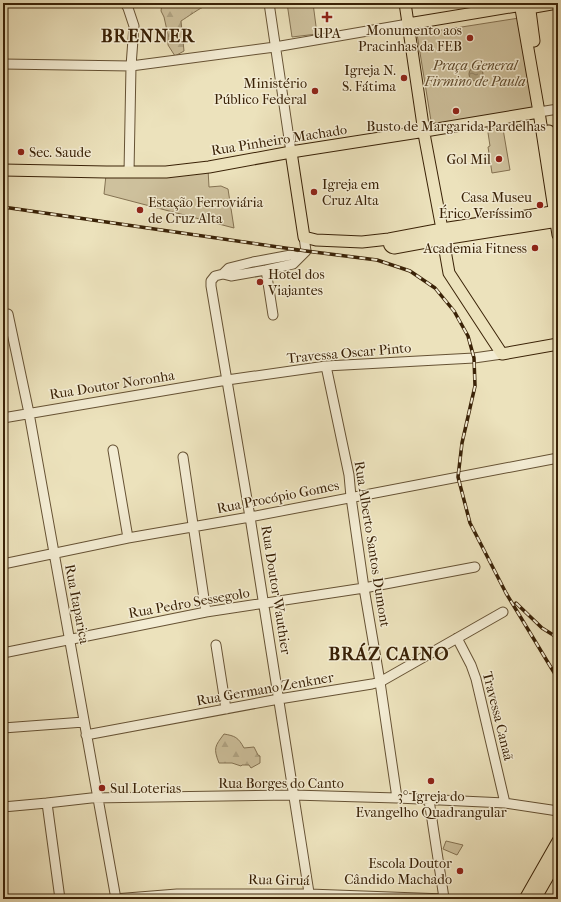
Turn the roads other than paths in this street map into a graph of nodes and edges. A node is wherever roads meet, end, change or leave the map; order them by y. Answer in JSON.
{"nodes":[{"id":1,"x":125,"y":3,"type":"edge"},
{"id":2,"x":268,"y":3,"type":"edge"},
{"id":3,"x":405,"y":3,"type":"edge"},
{"id":4,"x":557,"y":3,"type":"edge"},
{"id":5,"x":522,"y":5,"type":"edge"},
{"id":6,"x":408,"y":24,"type":"junction"},
{"id":7,"x":275,"y":47,"type":"junction"},
{"id":8,"x":3,"y":64,"type":"edge"},
{"id":9,"x":132,"y":66,"type":"junction"},
{"id":10,"x":558,"y":109,"type":"edge"},
{"id":11,"x":542,"y":111,"type":"junction"},
{"id":12,"x":424,"y":131,"type":"junction"},
{"id":13,"x":291,"y":152,"type":"junction"},
{"id":14,"x":3,"y":170,"type":"edge"},
{"id":15,"x":129,"y":172,"type":"junction"},
{"id":16,"x":558,"y":178,"type":"edge"},
{"id":17,"x":556,"y":216,"type":"edge"},
{"id":18,"x":443,"y":234,"type":"junction"},
{"id":19,"x":558,"y":235,"type":"edge"},
{"id":20,"x":304,"y":237,"type":"junction"},
{"id":21,"x":299,"y":257,"type":"junction"},
{"id":22,"x":266,"y":270,"type":"junction"},
{"id":23,"x":219,"y":275,"type":"junction"},
{"id":24,"x":6,"y":314,"type":"edge"},
{"id":25,"x":273,"y":314,"type":"dead end"},
{"id":26,"x":558,"y":344,"type":"edge"},
{"id":27,"x":502,"y":354,"type":"junction"},
{"id":28,"x":326,"y":366,"type":"junction"},
{"id":29,"x":227,"y":380,"type":"junction"},
{"id":30,"x":29,"y":413,"type":"junction"},
{"id":31,"x":3,"y":418,"type":"edge"},
{"id":32,"x":113,"y":450,"type":"dead end"},
{"id":33,"x":183,"y":457,"type":"dead end"},
{"id":34,"x":558,"y":458,"type":"edge"},
{"id":35,"x":351,"y":497,"type":"junction"},
{"id":36,"x":250,"y":517,"type":"junction"},
{"id":37,"x":193,"y":526,"type":"junction"},
{"id":38,"x":128,"y":538,"type":"junction"},
{"id":39,"x":53,"y":554,"type":"junction"},
{"id":40,"x":3,"y":564,"type":"edge"},
{"id":41,"x":475,"y":567,"type":"dead end"},
{"id":42,"x":364,"y":588,"type":"junction"},
{"id":43,"x":263,"y":604,"type":"junction"},
{"id":44,"x":206,"y":612,"type":"junction"},
{"id":45,"x":503,"y":612,"type":"dead end"},
{"id":46,"x":457,"y":638,"type":"junction"},
{"id":47,"x":70,"y":640,"type":"junction"},
{"id":48,"x":216,"y":645,"type":"dead end"},
{"id":49,"x":3,"y":653,"type":"edge"},
{"id":50,"x":380,"y":682,"type":"junction"},
{"id":51,"x":279,"y":699,"type":"junction"},
{"id":52,"x":226,"y":709,"type":"junction"},
{"id":53,"x":84,"y":722,"type":"junction"},
{"id":54,"x":3,"y":728,"type":"edge"},
{"id":55,"x":86,"y":735,"type":"junction"},
{"id":56,"x":293,"y":795,"type":"junction"},
{"id":57,"x":98,"y":798,"type":"junction"},
{"id":58,"x":397,"y":798,"type":"junction"},
{"id":59,"x":429,"y":800,"type":"junction"},
{"id":60,"x":47,"y":803,"type":"junction"},
{"id":61,"x":505,"y":803,"type":"junction"},
{"id":62,"x":3,"y":806,"type":"edge"},
{"id":63,"x":558,"y":811,"type":"edge"},
{"id":64,"x":558,"y":841,"type":"edge"},
{"id":65,"x":558,"y":859,"type":"edge"},
{"id":66,"x":228,"y":896,"type":"edge"},
{"id":67,"x":309,"y":897,"type":"edge"},
{"id":68,"x":60,"y":899,"type":"edge"},
{"id":69,"x":115,"y":899,"type":"edge"},
{"id":70,"x":444,"y":899,"type":"edge"},
{"id":71,"x":526,"y":899,"type":"edge"},
{"id":72,"x":535,"y":899,"type":"edge"}],
"edges":[{"from":1,"to":9,"type":"street"},
{"from":2,"to":7,"type":"street"},
{"from":3,"to":6,"type":"main road"},
{"from":4,"to":5,"type":"main road"},
{"from":5,"to":6,"type":"main road"},
{"from":5,"to":11,"type":"main road"},
{"from":6,"to":7,"type":"street"},
{"from":6,"to":12,"type":"main road"},
{"from":7,"to":9,"type":"street"},
{"from":7,"to":13,"type":"street"},
{"from":8,"to":9,"type":"street"},
{"from":9,"to":15,"type":"street"},
{"from":10,"to":11,"type":"street","name":"Rua Pinheiro Machado"},
{"from":11,"to":12,"type":"main road","name":"Rua Pinheiro Machado"},
{"from":11,"to":16,"type":"main road"},
{"from":11,"to":17,"type":"main road"},
{"from":12,"to":13,"type":"main road","name":"Rua Pinheiro Machado"},
{"from":12,"to":18,"type":"main road"},
{"from":13,"to":15,"type":"main road","name":"Rua Pinheiro Machado"},
{"from":13,"to":20,"type":"main road"},
{"from":14,"to":15,"type":"main road","name":"Rua Pinheiro Machado"},
{"from":17,"to":18,"type":"main road"},
{"from":17,"to":19,"type":"main road"},
{"from":18,"to":20,"type":"main road"},
{"from":18,"to":27,"type":"main road"},
{"from":20,"to":21,"type":"street"},
{"from":21,"to":22,"type":"street"},
{"from":21,"to":23,"type":"street"},
{"from":22,"to":23,"type":"street"},
{"from":22,"to":25,"type":"street"},
{"from":23,"to":29,"type":"street","name":"Rua Doutor Wauthier"},
{"from":24,"to":30,"type":"street","name":"Rua Itaparica"},
{"from":26,"to":27,"type":"main road"},
{"from":27,"to":28,"type":"street","name":"Travessa Oscar Pinto"},
{"from":28,"to":29,"type":"street","name":"Travessa Oscar Pinto"},
{"from":28,"to":35,"type":"street","name":"Rua Alberto Santos Dumont"},
{"from":29,"to":30,"type":"street","name":"Rua Doutor Noronha"},
{"from":29,"to":36,"type":"street","name":"Rua Doutor Wauthier"},
{"from":30,"to":31,"type":"street","name":"Rua Doutor Noronha"},
{"from":30,"to":39,"type":"street","name":"Rua Itaparica"},
{"from":32,"to":38,"type":"street"},
{"from":33,"to":37,"type":"street"},
{"from":34,"to":35,"type":"street","name":"Rua Procópio Gomes"},
{"from":35,"to":36,"type":"street","name":"Rua Procópio Gomes"},
{"from":35,"to":42,"type":"street","name":"Rua Alberto Santos Dumont"},
{"from":36,"to":37,"type":"street","name":"Rua Procópio Gomes"},
{"from":36,"to":43,"type":"street","name":"Rua Doutor Wauthier"},
{"from":37,"to":38,"type":"street","name":"Rua Procópio Gomes"},
{"from":37,"to":44,"type":"street"},
{"from":38,"to":39,"type":"street","name":"Rua Procópio Gomes"},
{"from":39,"to":40,"type":"street","name":"Rua Procópio Gomes"},
{"from":39,"to":47,"type":"street","name":"Rua Itaparica"},
{"from":41,"to":42,"type":"street","name":"Rua Pedro Sessegolo"},
{"from":42,"to":43,"type":"street","name":"Rua Pedro Sessegolo"},
{"from":42,"to":50,"type":"street","name":"Rua Alberto Santos Dumont"},
{"from":43,"to":44,"type":"street","name":"Rua Pedro Sessegolo"},
{"from":43,"to":51,"type":"street","name":"Rua Doutor Wauthier"},
{"from":44,"to":47,"type":"street","name":"Rua Pedro Sessegolo"},
{"from":45,"to":46,"type":"street","name":"Rua Germano Zenkner"},
{"from":46,"to":50,"type":"street","name":"Rua Germano Zenkner"},
{"from":46,"to":61,"type":"street","name":"Travessa Canaã"},
{"from":47,"to":49,"type":"street","name":"Rua Pedro Sessegolo"},
{"from":47,"to":53,"type":"street","name":"Rua Itaparica"},
{"from":48,"to":52,"type":"street"},
{"from":50,"to":51,"type":"street","name":"Rua Germano Zenkner"},
{"from":50,"to":58,"type":"street","name":"Rua Alberto Santos Dumont"},
{"from":51,"to":52,"type":"street","name":"Rua Germano Zenkner"},
{"from":51,"to":56,"type":"street","name":"Rua Doutor Wauthier"},
{"from":52,"to":55,"type":"street","name":"Rua Germano Zenkner"},
{"from":53,"to":54,"type":"street"},
{"from":53,"to":55,"type":"street","name":"Rua Itaparica"},
{"from":55,"to":57,"type":"street","name":"Rua Itaparica"},
{"from":56,"to":57,"type":"street","name":"Rua Borges do Canto"},
{"from":56,"to":58,"type":"street","name":"Rua Borges do Canto"},
{"from":56,"to":67,"type":"street","name":"Rua Doutor Wauthier"},
{"from":57,"to":60,"type":"street","name":"Rua Borges do Canto"},
{"from":57,"to":69,"type":"street","name":"Rua Itaparica"},
{"from":58,"to":59,"type":"street","name":"Rua Borges do Canto"},
{"from":59,"to":61,"type":"street","name":"Rua Borges do Canto"},
{"from":59,"to":70,"type":"street"},
{"from":60,"to":62,"type":"street","name":"Rua Borges do Canto"},
{"from":60,"to":68,"type":"street"},
{"from":61,"to":63,"type":"street","name":"Rua Borges do Canto"},
{"from":64,"to":71,"type":"main road"},
{"from":65,"to":72,"type":"main road"},
{"from":66,"to":67,"type":"street","name":"Rua Giruá"},
{"from":66,"to":69,"type":"street","name":"Rua Giruá"},
{"from":67,"to":70,"type":"street","name":"Rua Giruá"}]}
